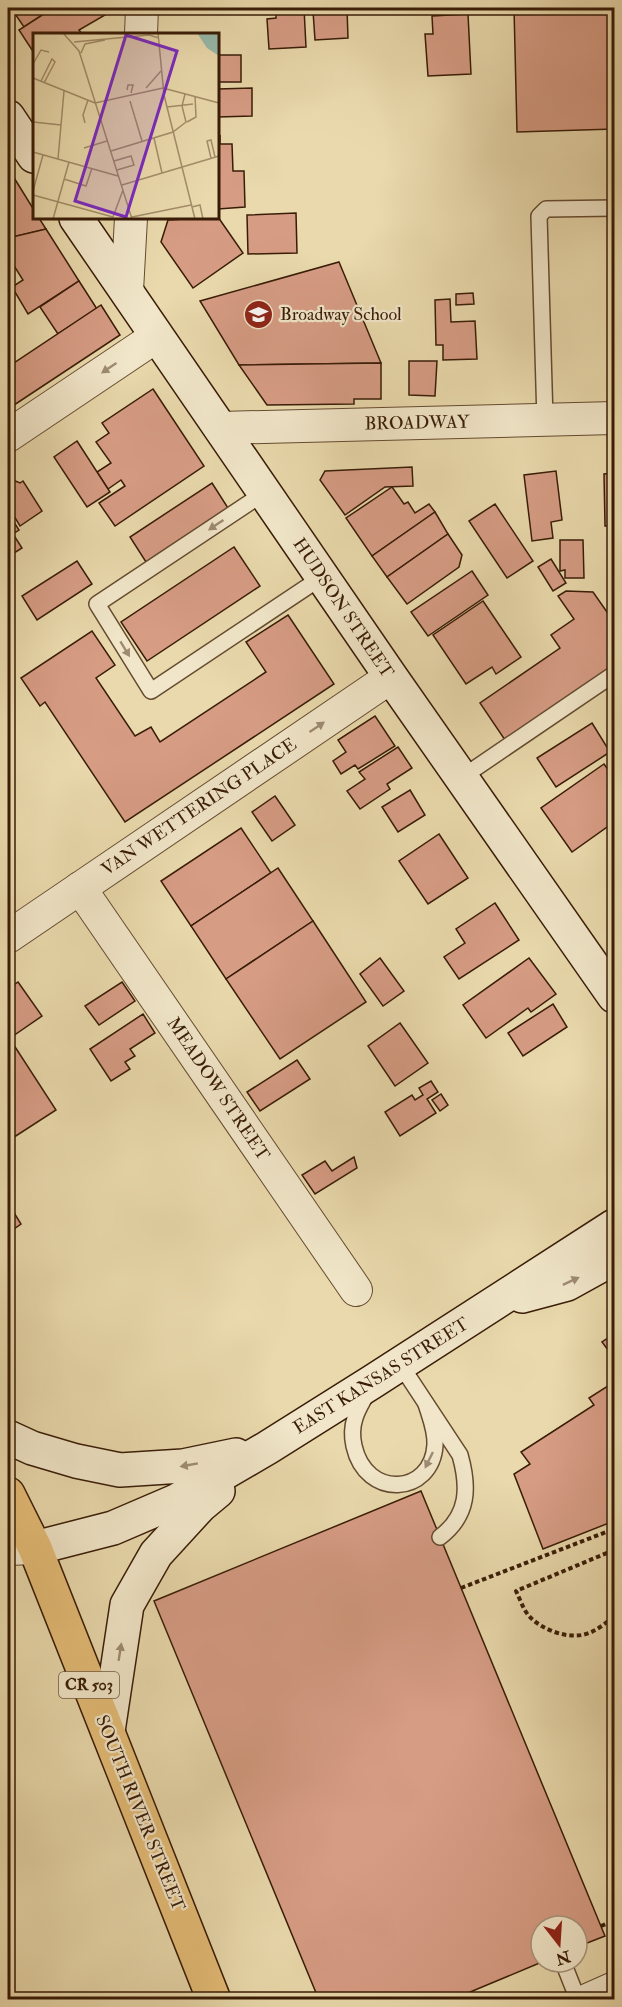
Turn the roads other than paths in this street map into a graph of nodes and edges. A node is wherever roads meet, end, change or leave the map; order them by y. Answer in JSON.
{"nodes":[{"id":1,"x":142,"y":8,"type":"edge"},
{"id":2,"x":141,"y":33,"type":"edge"},
{"id":3,"x":8,"y":117,"type":"edge"},
{"id":4,"x":33,"y":154,"type":"edge"},
{"id":5,"x":615,"y":208,"type":"edge"},
{"id":6,"x":77,"y":219,"type":"edge"},
{"id":7,"x":131,"y":219,"type":"edge"},
{"id":8,"x":127,"y":291,"type":"junction"},
{"id":9,"x":157,"y":336,"type":"junction"},
{"id":10,"x":615,"y":418,"type":"edge"},
{"id":11,"x":545,"y":420,"type":"junction"},
{"id":12,"x":220,"y":428,"type":"junction"},
{"id":13,"x":8,"y":436,"type":"edge"},
{"id":14,"x":264,"y":493,"type":"junction"},
{"id":15,"x":322,"y":577,"type":"junction"},
{"id":16,"x":615,"y":674,"type":"edge"},
{"id":17,"x":391,"y":677,"type":"junction"},
{"id":18,"x":461,"y":778,"type":"junction"},
{"id":19,"x":80,"y":888,"type":"junction"},
{"id":20,"x":8,"y":937,"type":"edge"},
{"id":21,"x":615,"y":996,"type":"edge"},
{"id":22,"x":615,"y":1226,"type":"edge"},
{"id":23,"x":615,"y":1258,"type":"edge"},
{"id":24,"x":356,"y":1290,"type":"dead end"},
{"id":25,"x":495,"y":1303,"type":"junction"},
{"id":26,"x":400,"y":1364,"type":"junction"},
{"id":27,"x":372,"y":1382,"type":"junction"},
{"id":28,"x":426,"y":1404,"type":"junction"},
{"id":29,"x":8,"y":1437,"type":"edge"},
{"id":30,"x":267,"y":1448,"type":"junction"},
{"id":31,"x":8,"y":1494,"type":"edge"},
{"id":32,"x":440,"y":1537,"type":"dead end"},
{"id":33,"x":21,"y":1549,"type":"edge"},
{"id":34,"x":108,"y":1731,"type":"junction"},
{"id":35,"x":575,"y":1974,"type":"edge"},
{"id":36,"x":597,"y":1996,"type":"edge"},
{"id":37,"x":214,"y":2000,"type":"edge"}],
"edges":[{"from":1,"to":2,"type":"street"},
{"from":3,"to":4,"type":"main road"},
{"from":5,"to":11,"type":"lane"},
{"from":6,"to":8,"type":"main road","name":"HUDSON STREET"},
{"from":7,"to":8,"type":"street"},
{"from":8,"to":9,"type":"main road","name":"HUDSON STREET"},
{"from":9,"to":12,"type":"main road","name":"HUDSON STREET"},
{"from":9,"to":13,"type":"street","one_way":true},
{"from":10,"to":11,"type":"street","name":"BROADWAY"},
{"from":11,"to":12,"type":"street","name":"BROADWAY"},
{"from":12,"to":14,"type":"main road","name":"HUDSON STREET"},
{"from":14,"to":15,"type":"main road","name":"HUDSON STREET"},
{"from":14,"to":15,"type":"lane","one_way":true},
{"from":15,"to":17,"type":"main road","name":"HUDSON STREET"},
{"from":16,"to":18,"type":"lane"},
{"from":17,"to":18,"type":"main road","name":"HUDSON STREET"},
{"from":19,"to":17,"type":"street","name":"VAN WETTERING PLACE","one_way":true},
{"from":18,"to":21,"type":"main road","name":"HUDSON STREET"},
{"from":19,"to":20,"type":"street","name":"VAN WETTERING PLACE"},
{"from":19,"to":24,"type":"street","name":"MEADOW STREET"},
{"from":22,"to":25,"type":"main road","name":"EAST KANSAS STREET"},
{"from":25,"to":23,"type":"main road","name":"EAST KANSAS STREET","one_way":true},
{"from":25,"to":26,"type":"main road","name":"EAST KANSAS STREET"},
{"from":26,"to":27,"type":"main road","name":"EAST KANSAS STREET"},
{"from":26,"to":28,"type":"lane"},
{"from":28,"to":27,"type":"lane","one_way":true},
{"from":27,"to":30,"type":"main road","name":"EAST KANSAS STREET"},
{"from":28,"to":32,"type":"lane"},
{"from":30,"to":29,"type":"main road","name":"EAST KANSAS STREET","one_way":true},
{"from":30,"to":33,"type":"main road","name":"EAST KANSAS STREET"},
{"from":34,"to":30,"type":"main road","name":"EAST KANSAS STREET","one_way":true},
{"from":31,"to":33,"type":"main road","name":"SOUTH RIVER STREET","number":"CR 503"},
{"from":33,"to":34,"type":"main road","name":"SOUTH RIVER STREET","number":"CR 503"},
{"from":34,"to":37,"type":"main road","name":"SOUTH RIVER STREET","number":"CR 503"},
{"from":35,"to":36,"type":"lane"}]}
